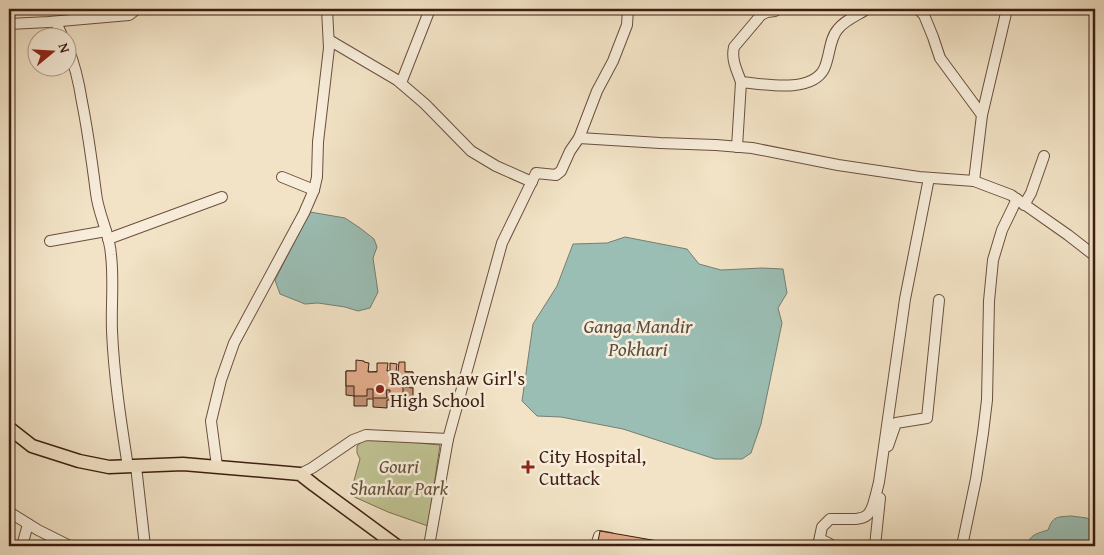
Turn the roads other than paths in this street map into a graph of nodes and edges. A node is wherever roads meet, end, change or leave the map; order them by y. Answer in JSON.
{"nodes":[{"id":1,"x":69,"y":9,"type":"edge"},
{"id":2,"x":137,"y":9,"type":"edge"},
{"id":3,"x":328,"y":9,"type":"edge"},
{"id":4,"x":430,"y":9,"type":"edge"},
{"id":5,"x":628,"y":9,"type":"edge"},
{"id":6,"x":776,"y":9,"type":"edge"},
{"id":7,"x":867,"y":9,"type":"edge"},
{"id":8,"x":918,"y":9,"type":"edge"},
{"id":9,"x":1007,"y":9,"type":"edge"},
{"id":10,"x":70,"y":20,"type":"junction"},
{"id":11,"x":56,"y":22,"type":"junction"},
{"id":12,"x":9,"y":24,"type":"edge"},
{"id":13,"x":59,"y":28,"type":"edge"},
{"id":14,"x":329,"y":40,"type":"junction"},
{"id":15,"x":78,"y":78,"type":"edge"},
{"id":16,"x":741,"y":82,"type":"junction"},
{"id":17,"x":401,"y":84,"type":"junction"},
{"id":18,"x":982,"y":115,"type":"junction"},
{"id":19,"x":579,"y":138,"type":"junction"},
{"id":20,"x":737,"y":147,"type":"junction"},
{"id":21,"x":1044,"y":156,"type":"dead end"},
{"id":22,"x":282,"y":177,"type":"dead end"},
{"id":23,"x":930,"y":178,"type":"junction"},
{"id":24,"x":974,"y":181,"type":"junction"},
{"id":25,"x":532,"y":182,"type":"junction"},
{"id":26,"x":314,"y":190,"type":"junction"},
{"id":27,"x":222,"y":198,"type":"dead end"},
{"id":28,"x":1021,"y":202,"type":"junction"},
{"id":29,"x":107,"y":235,"type":"junction"},
{"id":30,"x":50,"y":241,"type":"dead end"},
{"id":31,"x":1095,"y":256,"type":"edge"},
{"id":32,"x":939,"y":300,"type":"dead end"},
{"id":33,"x":9,"y":428,"type":"edge"},
{"id":34,"x":448,"y":439,"type":"junction"},
{"id":35,"x":132,"y":466,"type":"junction"},
{"id":36,"x":217,"y":466,"type":"junction"},
{"id":37,"x":300,"y":474,"type":"junction"},
{"id":38,"x":9,"y":512,"type":"edge"},
{"id":39,"x":28,"y":524,"type":"junction"},
{"id":40,"x":622,"y":540,"type":"edge"},
{"id":41,"x":819,"y":542,"type":"edge"},
{"id":42,"x":22,"y":546,"type":"edge"},
{"id":43,"x":70,"y":546,"type":"edge"},
{"id":44,"x":144,"y":546,"type":"edge"},
{"id":45,"x":397,"y":546,"type":"edge"},
{"id":46,"x":429,"y":546,"type":"edge"},
{"id":47,"x":596,"y":546,"type":"edge"},
{"id":48,"x":830,"y":546,"type":"edge"},
{"id":49,"x":875,"y":546,"type":"edge"},
{"id":50,"x":962,"y":546,"type":"edge"}],
"edges":[{"from":1,"to":10,"type":"street"},
{"from":2,"to":10,"type":"street"},
{"from":3,"to":14,"type":"street"},
{"from":4,"to":17,"type":"street"},
{"from":5,"to":19,"type":"street"},
{"from":6,"to":16,"type":"street"},
{"from":7,"to":16,"type":"street"},
{"from":8,"to":18,"type":"street"},
{"from":9,"to":18,"type":"street"},
{"from":10,"to":11,"type":"street"},
{"from":11,"to":12,"type":"street"},
{"from":11,"to":13,"type":"street"},
{"from":14,"to":17,"type":"street"},
{"from":14,"to":26,"type":"street"},
{"from":15,"to":29,"type":"street"},
{"from":16,"to":20,"type":"street"},
{"from":17,"to":25,"type":"street"},
{"from":18,"to":24,"type":"street"},
{"from":19,"to":20,"type":"street"},
{"from":19,"to":25,"type":"street"},
{"from":20,"to":23,"type":"street"},
{"from":21,"to":28,"type":"street"},
{"from":22,"to":26,"type":"street"},
{"from":23,"to":24,"type":"street"},
{"from":23,"to":41,"type":"street"},
{"from":24,"to":28,"type":"street"},
{"from":25,"to":34,"type":"street"},
{"from":26,"to":36,"type":"street"},
{"from":27,"to":29,"type":"street"},
{"from":28,"to":31,"type":"street"},
{"from":28,"to":50,"type":"street"},
{"from":29,"to":30,"type":"street"},
{"from":29,"to":35,"type":"street"},
{"from":32,"to":49,"type":"street"},
{"from":33,"to":35,"type":"main road"},
{"from":34,"to":37,"type":"street"},
{"from":34,"to":46,"type":"street"},
{"from":35,"to":36,"type":"main road"},
{"from":35,"to":44,"type":"street"},
{"from":36,"to":37,"type":"main road"},
{"from":37,"to":45,"type":"main road"},
{"from":38,"to":39,"type":"street"},
{"from":39,"to":42,"type":"street"},
{"from":39,"to":43,"type":"street"},
{"from":40,"to":47,"type":"street"},
{"from":41,"to":48,"type":"street"}]}
